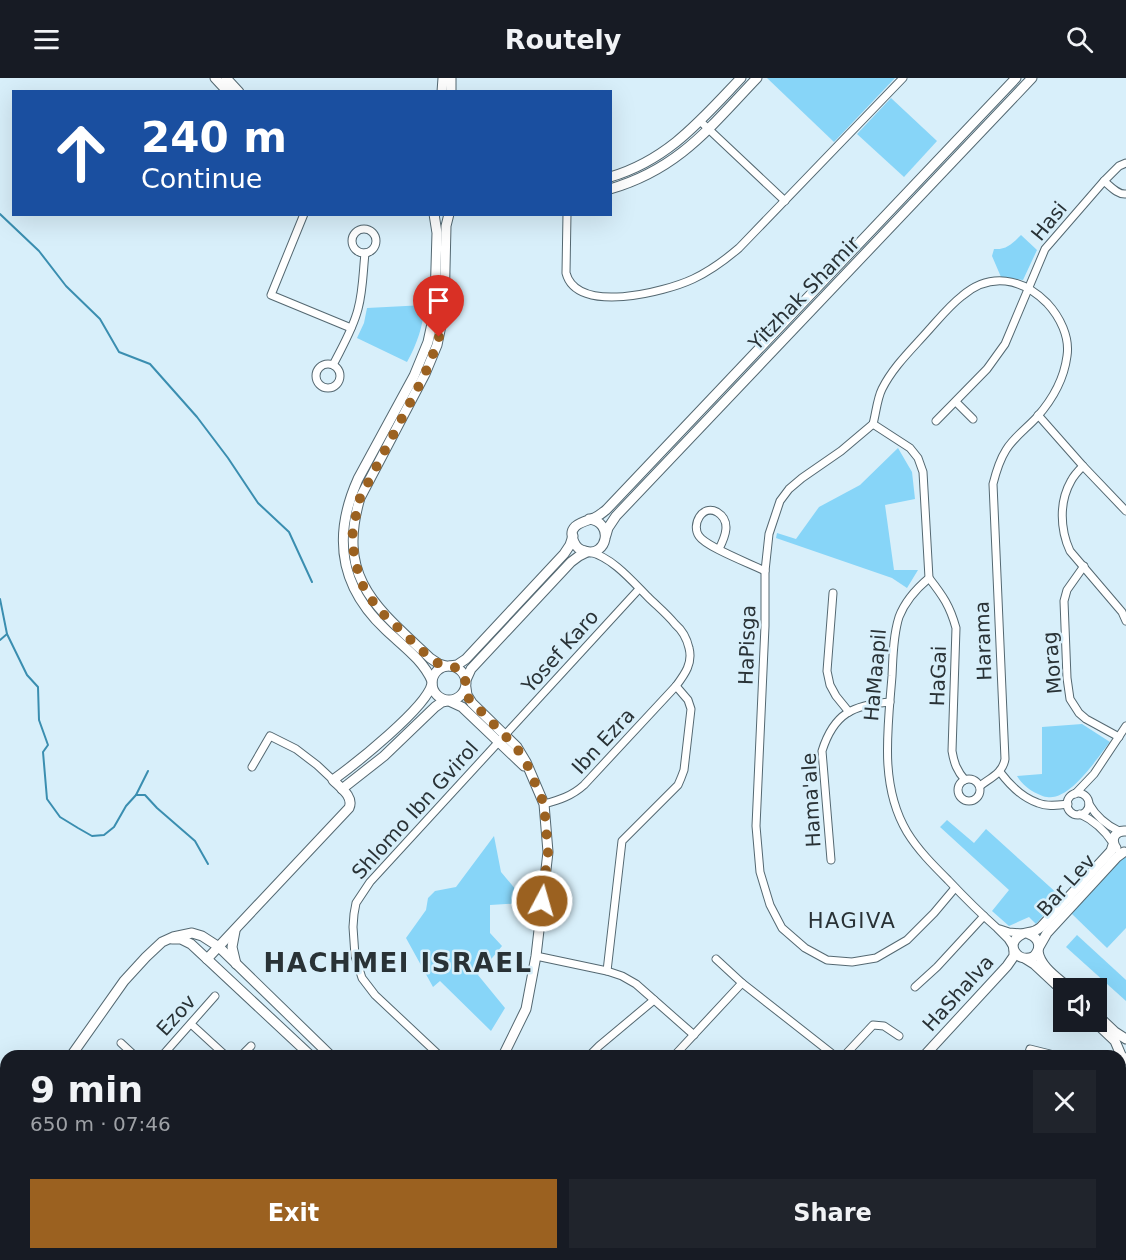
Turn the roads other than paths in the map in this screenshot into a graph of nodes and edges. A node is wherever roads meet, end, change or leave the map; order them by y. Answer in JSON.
{"nodes":[{"id":1,"x":215,"y":78,"type":"edge"},
{"id":2,"x":226,"y":78,"type":"edge"},
{"id":3,"x":741,"y":78,"type":"edge"},
{"id":4,"x":757,"y":78,"type":"edge"},
{"id":5,"x":903,"y":78,"type":"edge"},
{"id":6,"x":1016,"y":78,"type":"edge"},
{"id":7,"x":1032,"y":78,"type":"edge"},
{"id":8,"x":226,"y":90,"type":"edge"},
{"id":9,"x":237,"y":90,"type":"edge"},
{"id":10,"x":700,"y":121,"type":"junction"},
{"id":11,"x":708,"y":129,"type":"junction"},
{"id":12,"x":1126,"y":163,"type":"edge"},
{"id":13,"x":612,"y":176,"type":"edge"},
{"id":14,"x":1104,"y":181,"type":"junction"},
{"id":15,"x":612,"y":188,"type":"edge"},
{"id":16,"x":1126,"y":194,"type":"edge"},
{"id":17,"x":786,"y":201,"type":"junction"},
{"id":18,"x":303,"y":216,"type":"edge"},
{"id":19,"x":434,"y":216,"type":"edge"},
{"id":20,"x":448,"y":216,"type":"edge"},
{"id":21,"x":567,"y":216,"type":"edge"},
{"id":22,"x":365,"y":253,"type":"dead end"},
{"id":23,"x":1028,"y":287,"type":"junction"},
{"id":24,"x":351,"y":328,"type":"junction"},
{"id":25,"x":333,"y":365,"type":"dead end"},
{"id":26,"x":956,"y":402,"type":"junction"},
{"id":27,"x":1038,"y":415,"type":"junction"},
{"id":28,"x":973,"y":419,"type":"dead end"},
{"id":29,"x":936,"y":421,"type":"dead end"},
{"id":30,"x":873,"y":424,"type":"junction"},
{"id":31,"x":1083,"y":466,"type":"junction"},
{"id":32,"x":1126,"y":511,"type":"edge"},
{"id":33,"x":589,"y":519,"type":"junction"},
{"id":34,"x":573,"y":536,"type":"junction"},
{"id":35,"x":605,"y":538,"type":"junction"},
{"id":36,"x":719,"y":549,"type":"junction"},
{"id":37,"x":589,"y":552,"type":"junction"},
{"id":38,"x":1084,"y":566,"type":"junction"},
{"id":39,"x":765,"y":571,"type":"junction"},
{"id":40,"x":622,"y":572,"type":"junction"},
{"id":41,"x":929,"y":578,"type":"junction"},
{"id":42,"x":639,"y":589,"type":"junction"},
{"id":43,"x":833,"y":593,"type":"dead end"},
{"id":44,"x":1126,"y":621,"type":"edge"},
{"id":45,"x":448,"y":666,"type":"junction"},
{"id":46,"x":432,"y":683,"type":"junction"},
{"id":47,"x":466,"y":684,"type":"junction"},
{"id":48,"x":676,"y":686,"type":"junction"},
{"id":49,"x":448,"y":701,"type":"junction"},
{"id":50,"x":890,"y":702,"type":"junction"},
{"id":51,"x":849,"y":712,"type":"junction"},
{"id":52,"x":1126,"y":726,"type":"edge"},
{"id":53,"x":1119,"y":737,"type":"junction"},
{"id":54,"x":503,"y":739,"type":"junction"},
{"id":55,"x":252,"y":768,"type":"dead end"},
{"id":56,"x":1000,"y":771,"type":"junction"},
{"id":57,"x":1094,"y":774,"type":"junction"},
{"id":58,"x":333,"y":780,"type":"junction"},
{"id":59,"x":965,"y":780,"type":"junction"},
{"id":60,"x":980,"y":786,"type":"junction"},
{"id":61,"x":342,"y":789,"type":"junction"},
{"id":62,"x":1075,"y":794,"type":"junction"},
{"id":63,"x":1088,"y":801,"type":"junction"},
{"id":64,"x":544,"y":804,"type":"junction"},
{"id":65,"x":1068,"y":804,"type":"junction"},
{"id":66,"x":1080,"y":814,"type":"junction"},
{"id":67,"x":1124,"y":831,"type":"edge"},
{"id":68,"x":1113,"y":844,"type":"junction"},
{"id":69,"x":1125,"y":851,"type":"edge"},
{"id":70,"x":831,"y":860,"type":"dead end"},
{"id":71,"x":955,"y":888,"type":"junction"},
{"id":72,"x":984,"y":916,"type":"junction"},
{"id":73,"x":995,"y":926,"type":"junction"},
{"id":74,"x":236,"y":927,"type":"junction"},
{"id":75,"x":1026,"y":933,"type":"junction"},
{"id":76,"x":162,"y":942,"type":"junction"},
{"id":77,"x":219,"y":947,"type":"junction"},
{"id":78,"x":1014,"y":949,"type":"junction"},
{"id":79,"x":1039,"y":949,"type":"junction"},
{"id":80,"x":536,"y":956,"type":"junction"},
{"id":81,"x":207,"y":959,"type":"junction"},
{"id":82,"x":716,"y":959,"type":"dead end"},
{"id":83,"x":1025,"y":959,"type":"junction"},
{"id":84,"x":236,"y":964,"type":"junction"},
{"id":85,"x":607,"y":971,"type":"junction"},
{"id":86,"x":1059,"y":978,"type":"edge"},
{"id":87,"x":1053,"y":982,"type":"edge"},
{"id":88,"x":742,"y":983,"type":"junction"},
{"id":89,"x":915,"y":987,"type":"dead end"},
{"id":90,"x":215,"y":996,"type":"dead end"},
{"id":91,"x":654,"y":1000,"type":"junction"},
{"id":92,"x":191,"y":1024,"type":"junction"},
{"id":93,"x":1107,"y":1024,"type":"edge"},
{"id":94,"x":1106,"y":1032,"type":"edge"},
{"id":95,"x":694,"y":1035,"type":"junction"},
{"id":96,"x":899,"y":1036,"type":"dead end"},
{"id":97,"x":1126,"y":1041,"type":"edge"},
{"id":98,"x":121,"y":1042,"type":"dead end"},
{"id":99,"x":251,"y":1046,"type":"dead end"},
{"id":100,"x":75,"y":1050,"type":"edge"},
{"id":101,"x":129,"y":1050,"type":"edge"},
{"id":102,"x":167,"y":1050,"type":"edge"},
{"id":103,"x":219,"y":1050,"type":"edge"},
{"id":104,"x":247,"y":1050,"type":"edge"},
{"id":105,"x":305,"y":1050,"type":"edge"},
{"id":106,"x":325,"y":1050,"type":"edge"},
{"id":107,"x":434,"y":1050,"type":"edge"},
{"id":108,"x":506,"y":1050,"type":"edge"},
{"id":109,"x":595,"y":1050,"type":"edge"},
{"id":110,"x":680,"y":1050,"type":"edge"},
{"id":111,"x":827,"y":1050,"type":"edge"},
{"id":112,"x":850,"y":1050,"type":"edge"},
{"id":113,"x":930,"y":1050,"type":"edge"},
{"id":114,"x":937,"y":1050,"type":"edge"},
{"id":115,"x":1119,"y":1050,"type":"edge"}],
"edges":[{"from":1,"to":8,"type":"main road"},
{"from":2,"to":9,"type":"main road"},
{"from":3,"to":10,"type":"main road"},
{"from":4,"to":11,"type":"main road"},
{"from":5,"to":17,"type":"street"},
{"from":6,"to":33,"type":"main road","name":"Yitzhak Shamir"},
{"from":7,"to":35,"type":"main road","name":"Yitzhak Shamir"},
{"from":10,"to":11,"type":"street"},
{"from":10,"to":13,"type":"main road"},
{"from":11,"to":15,"type":"main road"},
{"from":11,"to":17,"type":"street"},
{"from":12,"to":14,"type":"street","name":"Hasi"},
{"from":14,"to":16,"type":"street"},
{"from":14,"to":23,"type":"street","name":"Hasi"},
{"from":17,"to":21,"type":"street"},
{"from":18,"to":24,"type":"street"},
{"from":19,"to":46,"type":"main road"},
{"from":20,"to":45,"type":"main road"},
{"from":22,"to":24,"type":"street"},
{"from":23,"to":26,"type":"street","name":"Hasi"},
{"from":23,"to":27,"type":"street","name":"Harama"},
{"from":23,"to":30,"type":"street"},
{"from":24,"to":25,"type":"street"},
{"from":26,"to":28,"type":"street"},
{"from":26,"to":29,"type":"street","name":"Hasi"},
{"from":27,"to":31,"type":"street"},
{"from":27,"to":56,"type":"street","name":"Harama"},
{"from":30,"to":39,"type":"street","name":"HaPisga"},
{"from":30,"to":41,"type":"street"},
{"from":31,"to":32,"type":"street"},
{"from":31,"to":38,"type":"street"},
{"from":33,"to":34,"type":"main road"},
{"from":33,"to":35,"type":"main road"},
{"from":34,"to":37,"type":"main road"},
{"from":34,"to":45,"type":"main road"},
{"from":35,"to":37,"type":"main road"},
{"from":35,"to":40,"type":"street"},
{"from":36,"to":36,"type":"street"},
{"from":36,"to":39,"type":"street"},
{"from":37,"to":40,"type":"street"},
{"from":37,"to":47,"type":"main road"},
{"from":38,"to":44,"type":"street"},
{"from":38,"to":53,"type":"street","name":"Morag"},
{"from":39,"to":71,"type":"street","name":"HaPisga"},
{"from":40,"to":42,"type":"street","name":"Ibn Ezra"},
{"from":41,"to":50,"type":"street","name":"HaMaapil"},
{"from":41,"to":59,"type":"street","name":"HaGai"},
{"from":42,"to":48,"type":"street","name":"Ibn Ezra"},
{"from":42,"to":54,"type":"street","name":"Yosef Karo"},
{"from":43,"to":51,"type":"street"},
{"from":45,"to":46,"type":"main road"},
{"from":45,"to":47,"type":"main road"},
{"from":46,"to":49,"type":"main road"},
{"from":46,"to":58,"type":"main road"},
{"from":47,"to":49,"type":"main road"},
{"from":47,"to":54,"type":"main road"},
{"from":48,"to":64,"type":"street","name":"Ibn Ezra"},
{"from":48,"to":85,"type":"street"},
{"from":49,"to":54,"type":"main road"},
{"from":49,"to":61,"type":"main road"},
{"from":50,"to":51,"type":"street","name":"Hama'ale"},
{"from":50,"to":71,"type":"street","name":"HaMaapil"},
{"from":51,"to":70,"type":"street","name":"Hama'ale"},
{"from":52,"to":53,"type":"street"},
{"from":53,"to":57,"type":"street"},
{"from":54,"to":64,"type":"main road"},
{"from":54,"to":107,"type":"street","name":"Shlomo Ibn Gvirol"},
{"from":55,"to":58,"type":"street"},
{"from":56,"to":60,"type":"street"},
{"from":56,"to":65,"type":"street"},
{"from":57,"to":62,"type":"street"},
{"from":57,"to":63,"type":"street"},
{"from":58,"to":61,"type":"main road"},
{"from":59,"to":60,"type":"street"},
{"from":59,"to":60,"type":"street"},
{"from":61,"to":74,"type":"main road"},
{"from":62,"to":63,"type":"street"},
{"from":62,"to":65,"type":"street"},
{"from":63,"to":66,"type":"street"},
{"from":63,"to":67,"type":"street"},
{"from":64,"to":80,"type":"main road"},
{"from":65,"to":66,"type":"street"},
{"from":66,"to":68,"type":"street"},
{"from":67,"to":68,"type":"main road","name":"Bar Lev"},
{"from":68,"to":69,"type":"main road"},
{"from":68,"to":75,"type":"main road","name":"Bar Lev"},
{"from":69,"to":79,"type":"main road","name":"Bar Lev"},
{"from":71,"to":72,"type":"street","name":"HaMaapil"},
{"from":72,"to":73,"type":"street","name":"HaMaapil"},
{"from":72,"to":89,"type":"street"},
{"from":73,"to":75,"type":"street","name":"HaMaapil"},
{"from":73,"to":78,"type":"street","name":"HaMaapil"},
{"from":74,"to":77,"type":"main road"},
{"from":74,"to":84,"type":"main road"},
{"from":75,"to":78,"type":"main road"},
{"from":75,"to":79,"type":"main road"},
{"from":76,"to":77,"type":"main road"},
{"from":76,"to":81,"type":"main road"},
{"from":76,"to":100,"type":"main road"},
{"from":77,"to":81,"type":"main road"},
{"from":77,"to":84,"type":"main road"},
{"from":78,"to":83,"type":"main road"},
{"from":78,"to":113,"type":"main road","name":"HaShalva"},
{"from":79,"to":83,"type":"main road"},
{"from":79,"to":86,"type":"main road"},
{"from":80,"to":85,"type":"street"},
{"from":80,"to":108,"type":"main road"},
{"from":81,"to":105,"type":"main road"},
{"from":82,"to":88,"type":"street"},
{"from":83,"to":87,"type":"main road"},
{"from":83,"to":114,"type":"main road","name":"HaShalva"},
{"from":84,"to":106,"type":"main road"},
{"from":85,"to":91,"type":"street"},
{"from":88,"to":95,"type":"street"},
{"from":88,"to":111,"type":"street"},
{"from":90,"to":92,"type":"street","name":"Ezov"},
{"from":91,"to":95,"type":"street"},
{"from":91,"to":109,"type":"street"},
{"from":92,"to":102,"type":"street","name":"Ezov"},
{"from":92,"to":103,"type":"street"},
{"from":93,"to":97,"type":"main road"},
{"from":94,"to":115,"type":"main road"},
{"from":95,"to":110,"type":"street"},
{"from":96,"to":112,"type":"street"},
{"from":98,"to":101,"type":"street"},
{"from":99,"to":104,"type":"street"}]}
